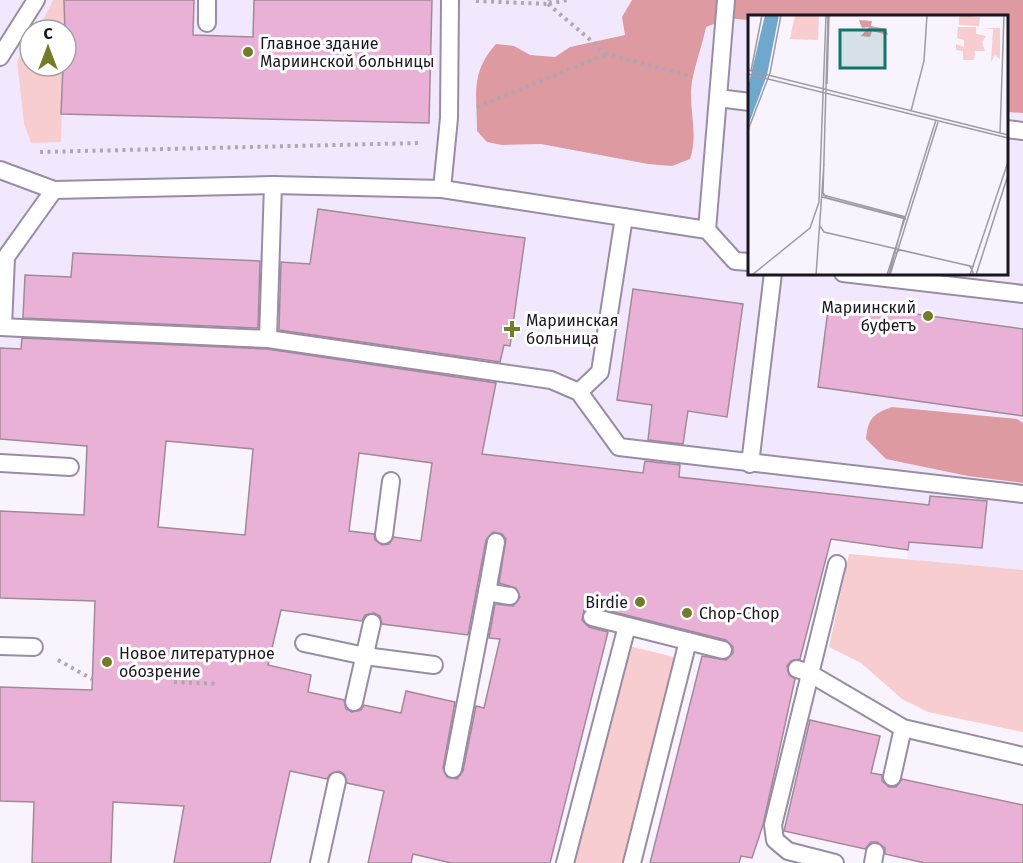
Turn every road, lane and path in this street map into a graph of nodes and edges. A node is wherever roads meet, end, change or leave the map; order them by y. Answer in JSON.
{"nodes":[{"id":1,"x":36,"y":0,"type":"edge"},
{"id":2,"x":207,"y":0,"type":"edge"},
{"id":3,"x":450,"y":0,"type":"edge"},
{"id":4,"x":474,"y":0,"type":"edge"},
{"id":5,"x":567,"y":0,"type":"edge"},
{"id":6,"x":726,"y":0,"type":"edge"},
{"id":7,"x":549,"y":2,"type":"edge"},
{"id":8,"x":207,"y":23,"type":"dead end"},
{"id":9,"x":607,"y":54,"type":"junction"},
{"id":10,"x":0,"y":57,"type":"edge"},
{"id":11,"x":718,"y":91,"type":"junction"},
{"id":12,"x":748,"y":101,"type":"edge"},
{"id":13,"x":448,"y":118,"type":"junction"},
{"id":14,"x":1008,"y":129,"type":"edge"},
{"id":15,"x":1023,"y":131,"type":"edge"},
{"id":16,"x":30,"y":152,"type":"dead end"},
{"id":17,"x":0,"y":170,"type":"edge"},
{"id":18,"x":273,"y":184,"type":"junction"},
{"id":19,"x":442,"y":189,"type":"junction"},
{"id":20,"x":54,"y":190,"type":"junction"},
{"id":21,"x":624,"y":217,"type":"junction"},
{"id":22,"x":707,"y":230,"type":"junction"},
{"id":23,"x":748,"y":262,"type":"edge"},
{"id":24,"x":773,"y":274,"type":"edge"},
{"id":25,"x":852,"y":274,"type":"edge"},
{"id":26,"x":1023,"y":294,"type":"edge"},
{"id":27,"x":2,"y":327,"type":"edge"},
{"id":28,"x":268,"y":339,"type":"junction"},
{"id":29,"x":579,"y":392,"type":"junction"},
{"id":30,"x":0,"y":463,"type":"edge"},
{"id":31,"x":750,"y":464,"type":"junction"},
{"id":32,"x":70,"y":467,"type":"dead end"},
{"id":33,"x":392,"y":481,"type":"dead end"},
{"id":34,"x":1023,"y":494,"type":"edge"},
{"id":35,"x":384,"y":536,"type":"dead end"},
{"id":36,"x":496,"y":542,"type":"dead end"},
{"id":37,"x":837,"y":564,"type":"dead end"},
{"id":38,"x":487,"y":592,"type":"junction"},
{"id":39,"x":510,"y":596,"type":"dead end"},
{"id":40,"x":592,"y":617,"type":"dead end"},
{"id":41,"x":372,"y":622,"type":"dead end"},
{"id":42,"x":627,"y":626,"type":"junction"},
{"id":43,"x":688,"y":641,"type":"junction"},
{"id":44,"x":304,"y":643,"type":"dead end"},
{"id":45,"x":0,"y":646,"type":"edge"},
{"id":46,"x":34,"y":647,"type":"joint"},
{"id":47,"x":723,"y":650,"type":"dead end"},
{"id":48,"x":365,"y":656,"type":"junction"},
{"id":49,"x":434,"y":665,"type":"dead end"},
{"id":50,"x":803,"y":671,"type":"junction"},
{"id":51,"x":92,"y":679,"type":"dead end"},
{"id":52,"x":174,"y":682,"type":"dead end"},
{"id":53,"x":219,"y":684,"type":"dead end"},
{"id":54,"x":354,"y":702,"type":"dead end"},
{"id":55,"x":903,"y":728,"type":"junction"},
{"id":56,"x":1023,"y":756,"type":"edge"},
{"id":57,"x":453,"y":769,"type":"dead end"},
{"id":58,"x":892,"y":777,"type":"dead end"},
{"id":59,"x":337,"y":781,"type":"dead end"},
{"id":60,"x":815,"y":861,"type":"edge"},
{"id":61,"x":319,"y":863,"type":"edge"},
{"id":62,"x":565,"y":863,"type":"edge"},
{"id":63,"x":632,"y":863,"type":"edge"},
{"id":64,"x":835,"y":863,"type":"edge"}],
"edges":[{"from":1,"to":10,"type":"lane"},
{"from":2,"to":8,"type":"lane"},
{"from":3,"to":13,"type":"lane"},
{"from":4,"to":7,"type":"path"},
{"from":5,"to":7,"type":"path"},
{"from":6,"to":11,"type":"lane"},
{"from":7,"to":9,"type":"path"},
{"from":9,"to":11,"type":"path"},
{"from":9,"to":13,"type":"path"},
{"from":11,"to":12,"type":"lane"},
{"from":11,"to":22,"type":"lane"},
{"from":13,"to":16,"type":"path"},
{"from":13,"to":19,"type":"lane"},
{"from":14,"to":15,"type":"lane"},
{"from":17,"to":20,"type":"lane"},
{"from":18,"to":19,"type":"lane"},
{"from":18,"to":20,"type":"lane"},
{"from":18,"to":28,"type":"lane"},
{"from":19,"to":21,"type":"lane"},
{"from":20,"to":27,"type":"lane"},
{"from":21,"to":22,"type":"lane"},
{"from":21,"to":29,"type":"lane"},
{"from":22,"to":23,"type":"lane"},
{"from":24,"to":31,"type":"lane"},
{"from":25,"to":26,"type":"lane"},
{"from":27,"to":28,"type":"lane"},
{"from":28,"to":29,"type":"lane"},
{"from":29,"to":31,"type":"lane"},
{"from":30,"to":32,"type":"lane"},
{"from":31,"to":34,"type":"lane"},
{"from":33,"to":35,"type":"lane"},
{"from":36,"to":38,"type":"lane"},
{"from":37,"to":50,"type":"lane"},
{"from":38,"to":39,"type":"lane"},
{"from":38,"to":57,"type":"lane"},
{"from":40,"to":42,"type":"lane"},
{"from":41,"to":48,"type":"lane"},
{"from":42,"to":43,"type":"lane"},
{"from":42,"to":62,"type":"lane"},
{"from":43,"to":47,"type":"lane"},
{"from":43,"to":63,"type":"lane"},
{"from":44,"to":48,"type":"lane"},
{"from":45,"to":46,"type":"lane"},
{"from":46,"to":51,"type":"path"},
{"from":48,"to":49,"type":"lane"},
{"from":48,"to":54,"type":"lane"},
{"from":50,"to":55,"type":"lane"},
{"from":50,"to":60,"type":"lane"},
{"from":52,"to":53,"type":"path"},
{"from":55,"to":56,"type":"lane"},
{"from":55,"to":58,"type":"lane"},
{"from":59,"to":61,"type":"lane"},
{"from":60,"to":64,"type":"lane"}]}
